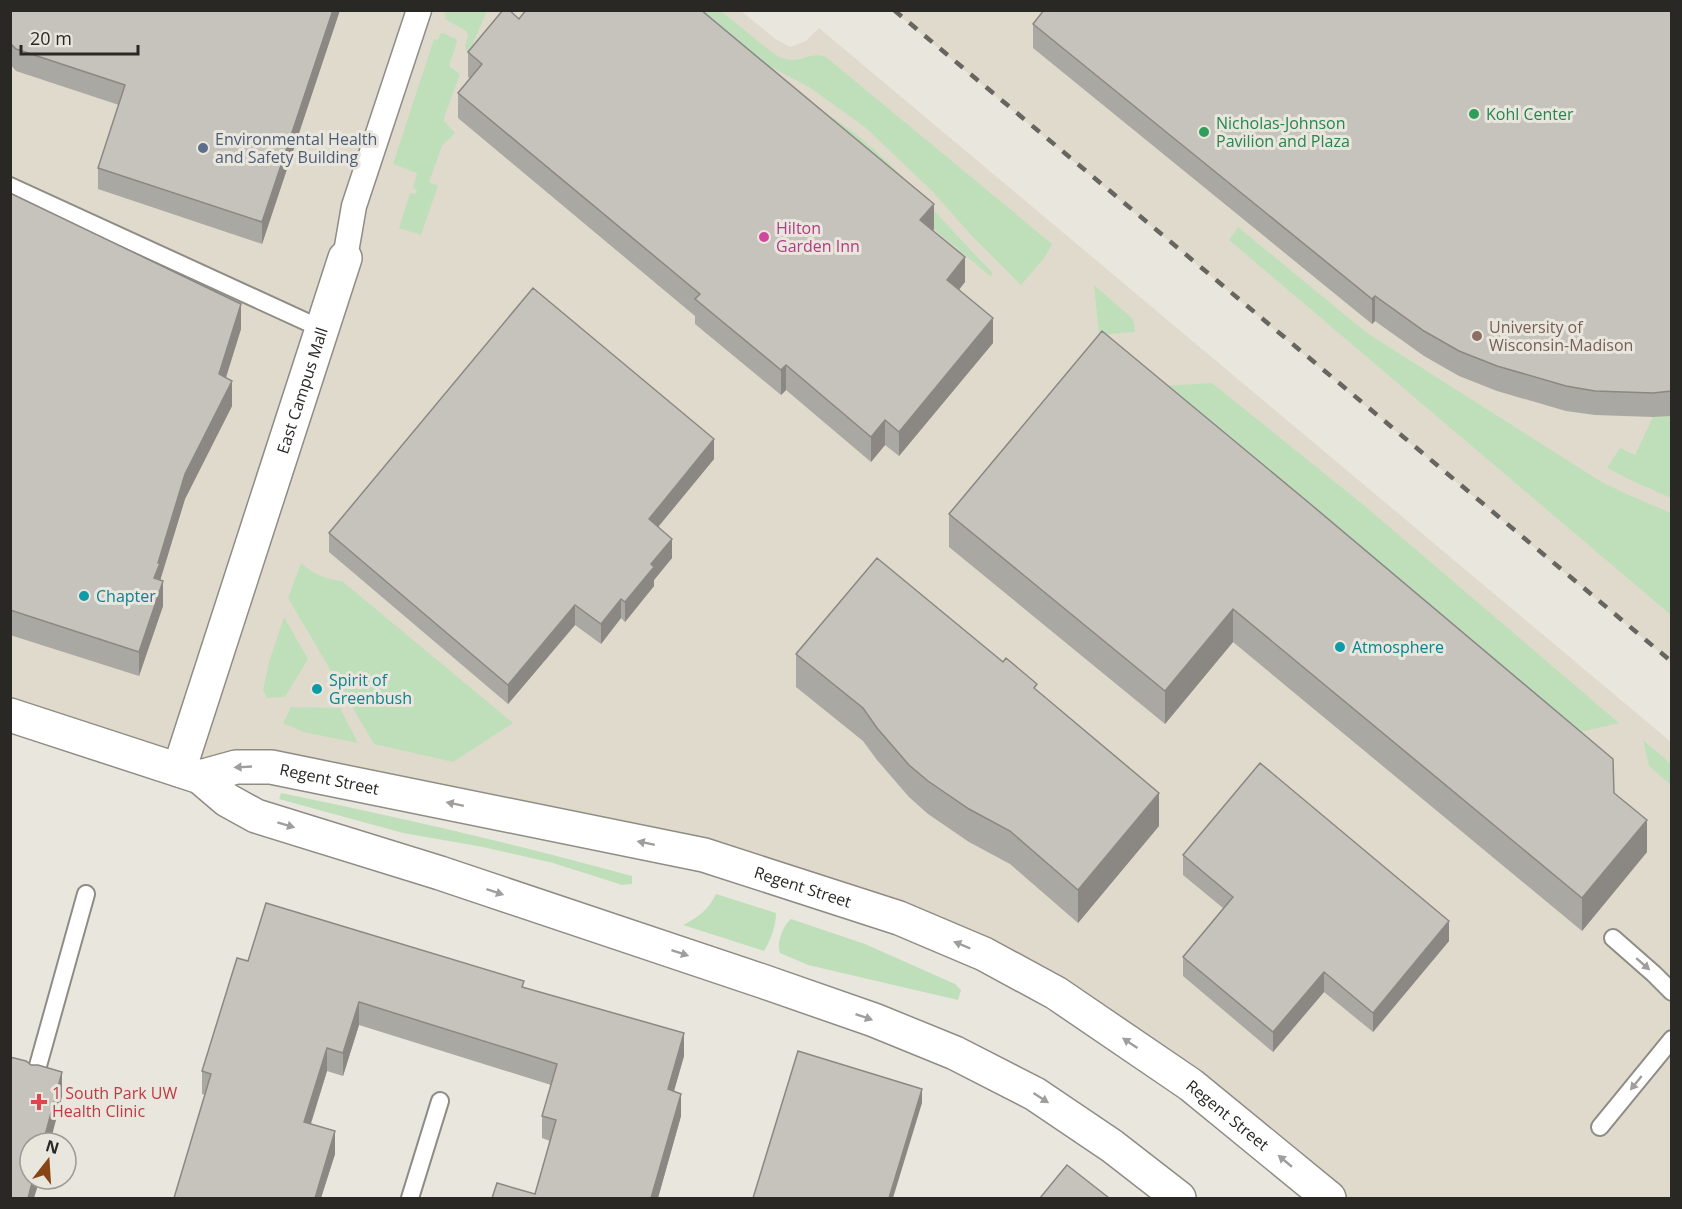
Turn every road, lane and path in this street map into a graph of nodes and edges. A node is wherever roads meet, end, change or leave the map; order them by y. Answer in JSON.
{"nodes":[{"id":1,"x":419,"y":10,"type":"edge"},
{"id":2,"x":10,"y":186,"type":"edge"},
{"id":3,"x":345,"y":258,"type":"joint"},
{"id":4,"x":322,"y":329,"type":"junction"},
{"id":5,"x":10,"y":715,"type":"edge"},
{"id":6,"x":189,"y":773,"type":"junction"},
{"id":7,"x":86,"y":894,"type":"dead end"},
{"id":8,"x":1613,"y":938,"type":"dead end"},
{"id":9,"x":1671,"y":992,"type":"edge"},
{"id":10,"x":1671,"y":1039,"type":"edge"},
{"id":11,"x":34,"y":1080,"type":"edge"},
{"id":12,"x":440,"y":1101,"type":"dead end"},
{"id":13,"x":1600,"y":1127,"type":"dead end"},
{"id":14,"x":410,"y":1198,"type":"edge"},
{"id":15,"x":1179,"y":1198,"type":"edge"},
{"id":16,"x":1329,"y":1198,"type":"edge"}],
"edges":[{"from":1,"to":3,"type":"street","name":"East Campus Mall"},
{"from":2,"to":4,"type":"lane"},
{"from":3,"to":4,"type":"main road","name":"East Campus Mall"},
{"from":4,"to":6,"type":"main road","name":"East Campus Mall"},
{"from":5,"to":6,"type":"main road"},
{"from":6,"to":15,"type":"main road","one_way":true},
{"from":16,"to":6,"type":"main road","name":"Regent Street","one_way":true},
{"from":7,"to":11,"type":"lane"},
{"from":8,"to":9,"type":"lane","one_way":true},
{"from":10,"to":13,"type":"lane","one_way":true},
{"from":12,"to":14,"type":"lane"}]}
